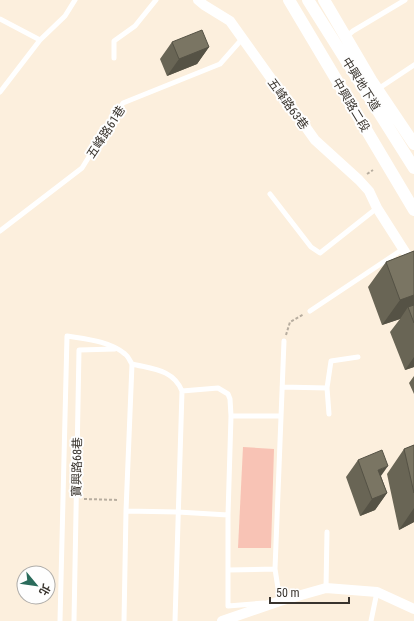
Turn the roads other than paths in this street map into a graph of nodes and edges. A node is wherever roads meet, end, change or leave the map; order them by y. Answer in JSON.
{"nodes":[{"id":1,"x":75,"y":0,"type":"edge"},
{"id":2,"x":156,"y":0,"type":"edge"},
{"id":3,"x":198,"y":0,"type":"edge"},
{"id":4,"x":289,"y":0,"type":"edge"},
{"id":5,"x":308,"y":0,"type":"edge"},
{"id":6,"x":324,"y":0,"type":"edge"},
{"id":7,"x":405,"y":0,"type":"edge"},
{"id":8,"x":0,"y":19,"type":"edge"},
{"id":9,"x":346,"y":37,"type":"junction"},
{"id":10,"x":242,"y":39,"type":"junction"},
{"id":11,"x":40,"y":40,"type":"junction"},
{"id":12,"x":114,"y":58,"type":"dead end"},
{"id":13,"x":414,"y":65,"type":"edge"},
{"id":14,"x":377,"y":90,"type":"junction"},
{"id":15,"x":0,"y":92,"type":"edge"},
{"id":16,"x":413,"y":139,"type":"edge"},
{"id":17,"x":414,"y":168,"type":"edge"},
{"id":18,"x":270,"y":194,"type":"dead end"},
{"id":19,"x":377,"y":208,"type":"junction"},
{"id":20,"x":414,"y":210,"type":"edge"},
{"id":21,"x":0,"y":231,"type":"edge"},
{"id":22,"x":402,"y":249,"type":"junction"},
{"id":23,"x":414,"y":266,"type":"edge"},
{"id":24,"x":310,"y":311,"type":"road end"},
{"id":25,"x":284,"y":341,"type":"road end"},
{"id":26,"x":117,"y":349,"type":"junction"},
{"id":27,"x":358,"y":357,"type":"dead end"},
{"id":28,"x":132,"y":364,"type":"junction"},
{"id":29,"x":282,"y":387,"type":"junction"},
{"id":30,"x":327,"y":388,"type":"junction"},
{"id":31,"x":182,"y":391,"type":"junction"},
{"id":32,"x":329,"y":414,"type":"dead end"},
{"id":33,"x":231,"y":416,"type":"junction"},
{"id":34,"x":281,"y":416,"type":"junction"},
{"id":35,"x":126,"y":511,"type":"junction"},
{"id":36,"x":178,"y":512,"type":"junction"},
{"id":37,"x":228,"y":515,"type":"junction"},
{"id":38,"x":327,"y":532,"type":"dead end"},
{"id":39,"x":275,"y":569,"type":"junction"},
{"id":40,"x":228,"y":570,"type":"junction"},
{"id":41,"x":326,"y":588,"type":"junction"},
{"id":42,"x":377,"y":592,"type":"junction"},
{"id":43,"x":280,"y":601,"type":"junction"},
{"id":44,"x":414,"y":609,"type":"edge"},
{"id":45,"x":60,"y":621,"type":"edge"},
{"id":46,"x":74,"y":621,"type":"edge"},
{"id":47,"x":124,"y":621,"type":"edge"},
{"id":48,"x":174,"y":621,"type":"edge"},
{"id":49,"x":222,"y":621,"type":"edge"},
{"id":50,"x":371,"y":621,"type":"edge"}],
"edges":[{"from":1,"to":11,"type":"lane"},
{"from":2,"to":12,"type":"lane"},
{"from":3,"to":10,"type":"street","name":"五峰路63巷"},
{"from":4,"to":20,"type":"street","name":"中興路二段"},
{"from":5,"to":17,"type":"street","name":"中興地下道"},
{"from":6,"to":9,"type":"street"},
{"from":7,"to":9,"type":"lane"},
{"from":8,"to":11,"type":"lane"},
{"from":9,"to":14,"type":"street"},
{"from":10,"to":19,"type":"street","name":"五峰路63巷"},
{"from":10,"to":21,"type":"lane","name":"五峰路61巷"},
{"from":11,"to":15,"type":"lane"},
{"from":13,"to":14,"type":"lane"},
{"from":14,"to":16,"type":"street"},
{"from":18,"to":19,"type":"lane"},
{"from":19,"to":22,"type":"street","name":"五峰路63巷"},
{"from":22,"to":23,"type":"street","name":"五峰路63巷"},
{"from":22,"to":24,"type":"lane"},
{"from":25,"to":29,"type":"lane"},
{"from":26,"to":28,"type":"lane"},
{"from":26,"to":45,"type":"lane"},
{"from":26,"to":46,"type":"lane","name":"寶興路68巷"},
{"from":27,"to":30,"type":"lane"},
{"from":28,"to":31,"type":"lane"},
{"from":28,"to":35,"type":"lane"},
{"from":29,"to":30,"type":"lane"},
{"from":29,"to":34,"type":"lane"},
{"from":30,"to":32,"type":"lane"},
{"from":31,"to":33,"type":"lane"},
{"from":31,"to":36,"type":"lane"},
{"from":33,"to":34,"type":"lane"},
{"from":33,"to":37,"type":"lane"},
{"from":34,"to":39,"type":"lane"},
{"from":35,"to":36,"type":"lane"},
{"from":35,"to":47,"type":"lane"},
{"from":36,"to":37,"type":"lane"},
{"from":36,"to":48,"type":"lane"},
{"from":37,"to":40,"type":"lane"},
{"from":38,"to":41,"type":"lane"},
{"from":39,"to":40,"type":"lane"},
{"from":39,"to":43,"type":"lane"},
{"from":40,"to":43,"type":"lane"},
{"from":41,"to":42,"type":"street"},
{"from":41,"to":43,"type":"street"},
{"from":42,"to":44,"type":"street"},
{"from":42,"to":50,"type":"lane"},
{"from":43,"to":49,"type":"street"}]}
